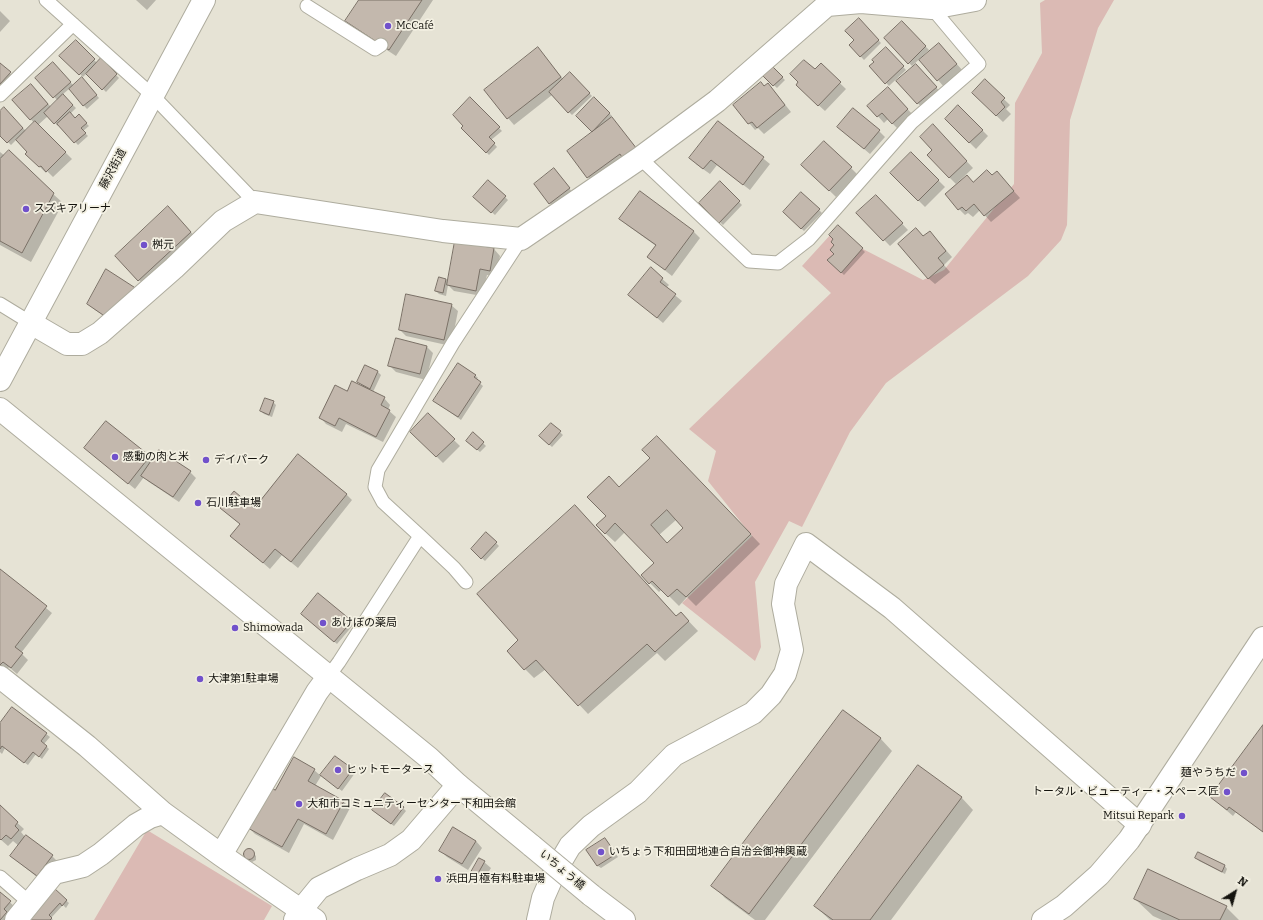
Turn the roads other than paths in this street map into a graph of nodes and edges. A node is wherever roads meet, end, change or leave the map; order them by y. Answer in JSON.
{"nodes":[{"id":1,"x":46,"y":0,"type":"edge"},
{"id":2,"x":204,"y":0,"type":"edge"},
{"id":3,"x":965,"y":1,"type":"edge"},
{"id":4,"x":825,"y":3,"type":"edge"},
{"id":5,"x":307,"y":6,"type":"dead end"},
{"id":6,"x":932,"y":8,"type":"junction"},
{"id":7,"x":73,"y":24,"type":"junction"},
{"id":8,"x":381,"y":46,"type":"dead end"},
{"id":9,"x":0,"y":95,"type":"edge"},
{"id":10,"x":152,"y":95,"type":"junction"},
{"id":11,"x":640,"y":158,"type":"junction"},
{"id":12,"x":255,"y":202,"type":"junction"},
{"id":13,"x":521,"y":239,"type":"junction"},
{"id":14,"x":0,"y":304,"type":"edge"},
{"id":15,"x":31,"y":323,"type":"junction"},
{"id":16,"x":0,"y":380,"type":"edge"},
{"id":17,"x":0,"y":409,"type":"edge"},
{"id":18,"x":420,"y":536,"type":"junction"},
{"id":19,"x":466,"y":582,"type":"dead end"},
{"id":20,"x":1263,"y":638,"type":"edge"},
{"id":21,"x":0,"y":677,"type":"edge"},
{"id":22,"x":328,"y":677,"type":"junction"},
{"id":23,"x":458,"y":785,"type":"junction"},
{"id":24,"x":162,"y":813,"type":"junction"},
{"id":25,"x":1140,"y":824,"type":"junction"},
{"id":26,"x":221,"y":855,"type":"junction"},
{"id":27,"x":0,"y":877,"type":"edge"},
{"id":28,"x":30,"y":903,"type":"junction"},
{"id":29,"x":304,"y":917,"type":"edge"},
{"id":30,"x":16,"y":920,"type":"edge"},
{"id":31,"x":538,"y":920,"type":"edge"},
{"id":32,"x":624,"y":920,"type":"edge"},
{"id":33,"x":1042,"y":920,"type":"edge"}],
"edges":[{"from":1,"to":7,"type":"lane"},
{"from":2,"to":10,"type":"main road","name":"藤沢街道"},
{"from":3,"to":6,"type":"main road"},
{"from":4,"to":6,"type":"main road"},
{"from":4,"to":11,"type":"main road"},
{"from":5,"to":8,"type":"lane"},
{"from":6,"to":11,"type":"lane"},
{"from":7,"to":9,"type":"lane"},
{"from":7,"to":10,"type":"lane"},
{"from":10,"to":12,"type":"lane"},
{"from":10,"to":15,"type":"main road","name":"藤沢街道"},
{"from":11,"to":13,"type":"main road"},
{"from":12,"to":13,"type":"main road"},
{"from":12,"to":15,"type":"main road"},
{"from":13,"to":18,"type":"lane"},
{"from":14,"to":15,"type":"lane"},
{"from":15,"to":16,"type":"main road","name":"藤沢街道"},
{"from":17,"to":22,"type":"main road","name":"いちょう橋"},
{"from":18,"to":19,"type":"lane"},
{"from":18,"to":22,"type":"lane"},
{"from":20,"to":25,"type":"main road"},
{"from":21,"to":24,"type":"main road"},
{"from":22,"to":23,"type":"main road","name":"いちょう橋"},
{"from":22,"to":26,"type":"main road"},
{"from":23,"to":29,"type":"main road"},
{"from":23,"to":32,"type":"main road","name":"いちょう橋","bridge":true},
{"from":24,"to":26,"type":"main road"},
{"from":24,"to":28,"type":"main road"},
{"from":25,"to":31,"type":"main road"},
{"from":25,"to":33,"type":"main road"},
{"from":26,"to":29,"type":"main road"},
{"from":27,"to":28,"type":"lane"},
{"from":28,"to":30,"type":"main road"}]}
